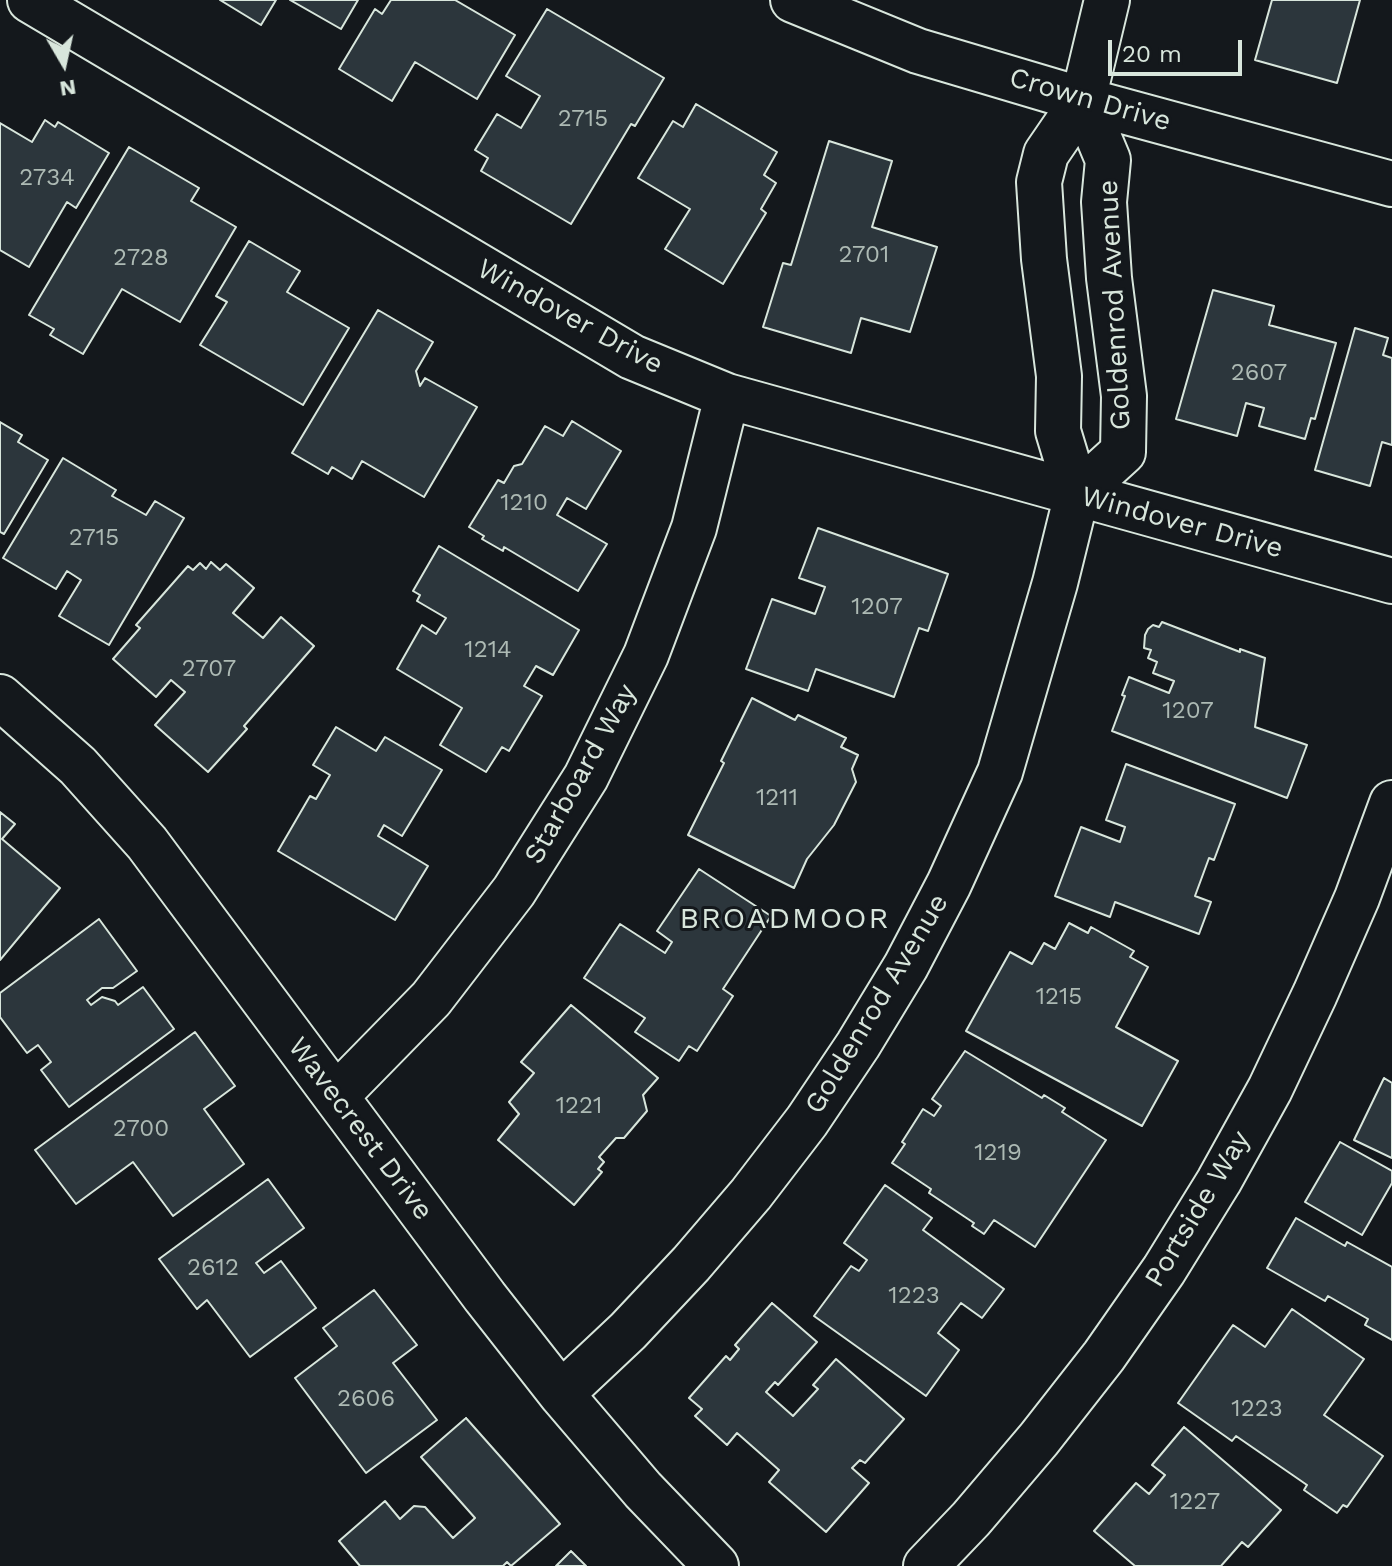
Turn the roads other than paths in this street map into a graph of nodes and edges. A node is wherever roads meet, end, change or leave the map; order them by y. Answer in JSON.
{"nodes":[{"id":1,"x":30,"y":0,"type":"edge"},
{"id":2,"x":793,"y":0,"type":"edge"},
{"id":3,"x":1107,"y":0,"type":"edge"},
{"id":4,"x":1083,"y":100,"type":"junction"},
{"id":5,"x":1392,"y":184,"type":"edge"},
{"id":6,"x":727,"y":396,"type":"junction"},
{"id":7,"x":1077,"y":494,"type":"junction"},
{"id":8,"x":1392,"y":581,"type":"edge"},
{"id":9,"x":0,"y":697,"type":"edge"},
{"id":10,"x":1392,"y":803,"type":"edge"},
{"id":11,"x":336,"y":1096,"type":"junction"},
{"id":12,"x":561,"y":1394,"type":"junction"},
{"id":13,"x":716,"y":1566,"type":"edge"},
{"id":14,"x":926,"y":1566,"type":"edge"}],
"edges":[{"from":1,"to":6,"type":"street","name":"Windover Drive"},
{"from":2,"to":4,"type":"street","name":"Crown Drive"},
{"from":3,"to":4,"type":"street"},
{"from":4,"to":5,"type":"street","name":"Crown Drive"},
{"from":4,"to":7,"type":"street"},
{"from":4,"to":7,"type":"street","name":"Goldenrod Avenue"},
{"from":6,"to":7,"type":"street","name":"Windover Drive"},
{"from":6,"to":11,"type":"street","name":"Starboard Way"},
{"from":7,"to":8,"type":"street","name":"Windover Drive"},
{"from":7,"to":12,"type":"street","name":"Goldenrod Avenue"},
{"from":9,"to":11,"type":"street","name":"Wavecrest Drive"},
{"from":10,"to":14,"type":"street","name":"Portside Way"},
{"from":11,"to":12,"type":"street","name":"Wavecrest Drive"},
{"from":12,"to":13,"type":"street","name":"Wavecrest Drive"}]}
